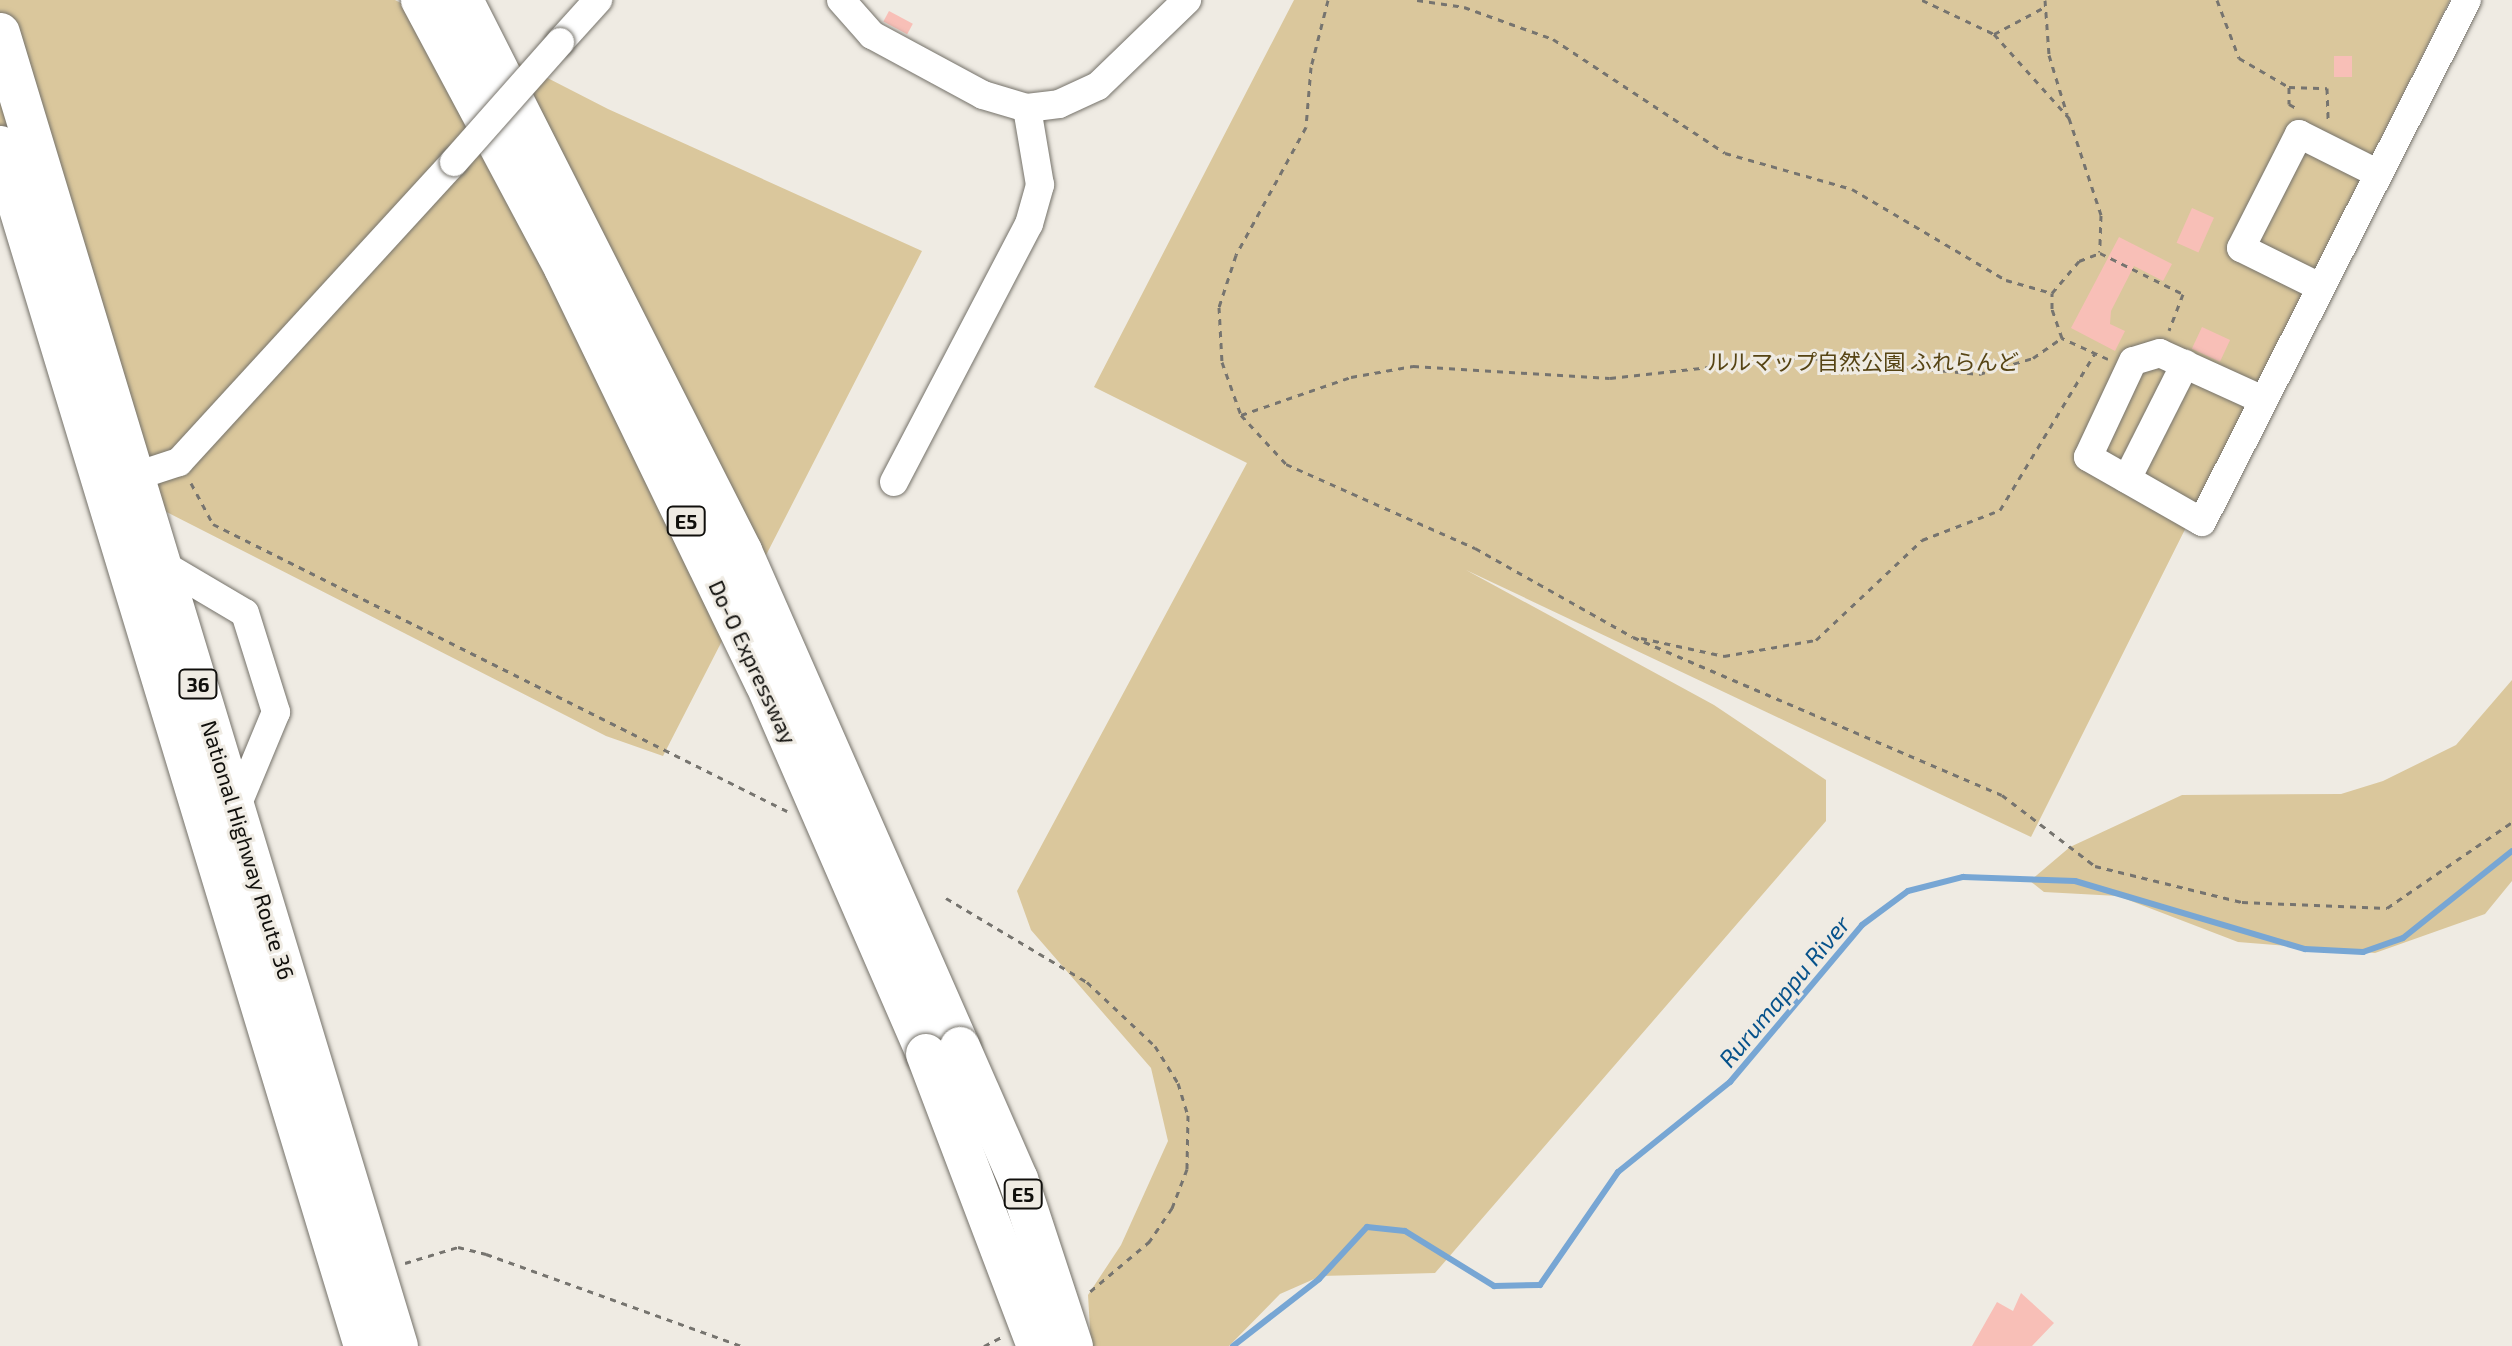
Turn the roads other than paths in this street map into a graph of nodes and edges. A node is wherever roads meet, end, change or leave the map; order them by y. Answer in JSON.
{"nodes":[{"id":1,"x":421,"y":0,"type":"edge"},
{"id":2,"x":463,"y":0,"type":"edge"},
{"id":3,"x":598,"y":0,"type":"edge"},
{"id":4,"x":841,"y":0,"type":"edge"},
{"id":5,"x":1187,"y":0,"type":"edge"},
{"id":6,"x":2467,"y":0,"type":"edge"},
{"id":7,"x":0,"y":33,"type":"edge"},
{"id":8,"x":1027,"y":108,"type":"junction"},
{"id":9,"x":0,"y":146,"type":"edge"},
{"id":10,"x":2377,"y":173,"type":"junction"},
{"id":11,"x":2320,"y":287,"type":"junction"},
{"id":12,"x":2172,"y":358,"type":"junction"},
{"id":13,"x":2263,"y":400,"type":"junction"},
{"id":14,"x":2127,"y":479,"type":"junction"},
{"id":15,"x":119,"y":482,"type":"junction"},
{"id":16,"x":894,"y":482,"type":"dead end"},
{"id":17,"x":162,"y":564,"type":"junction"},
{"id":18,"x":236,"y":808,"type":"junction"},
{"id":19,"x":943,"y":1050,"type":"junction"},
{"id":20,"x":1025,"y":1339,"type":"edge"},
{"id":21,"x":386,"y":1343,"type":"edge"},
{"id":22,"x":1073,"y":1346,"type":"edge"}],
"edges":[{"from":1,"to":19,"type":"highway","name":"Do-O Expressway","number":"E5"},
{"from":2,"to":19,"type":"highway","name":"Do-O Expressway","number":"E5"},
{"from":3,"to":15,"type":"street","bridge":true},
{"from":4,"to":8,"type":"street"},
{"from":5,"to":8,"type":"street"},
{"from":6,"to":10,"type":"street"},
{"from":7,"to":15,"type":"highway","name":"National Highway Route 36","number":"36"},
{"from":8,"to":16,"type":"street"},
{"from":9,"to":15,"type":"highway","name":"National Highway Route 36","number":"36"},
{"from":10,"to":11,"type":"street"},
{"from":10,"to":11,"type":"street"},
{"from":11,"to":13,"type":"street"},
{"from":12,"to":13,"type":"street"},
{"from":12,"to":14,"type":"street"},
{"from":12,"to":14,"type":"street"},
{"from":13,"to":14,"type":"street"},
{"from":15,"to":17,"type":"highway","name":"National Highway Route 36","number":"36"},
{"from":15,"to":21,"type":"highway","name":"National Highway Route 36","number":"36"},
{"from":17,"to":18,"type":"highway","name":"National Highway Route 36","number":"36"},
{"from":17,"to":18,"type":"street"},
{"from":18,"to":21,"type":"highway","name":"National Highway Route 36","number":"36"},
{"from":19,"to":20,"type":"highway","name":"Do-O Expressway","number":"E5","bridge":true},
{"from":19,"to":22,"type":"highway","name":"Do-O Expressway","number":"E5","bridge":true}]}
